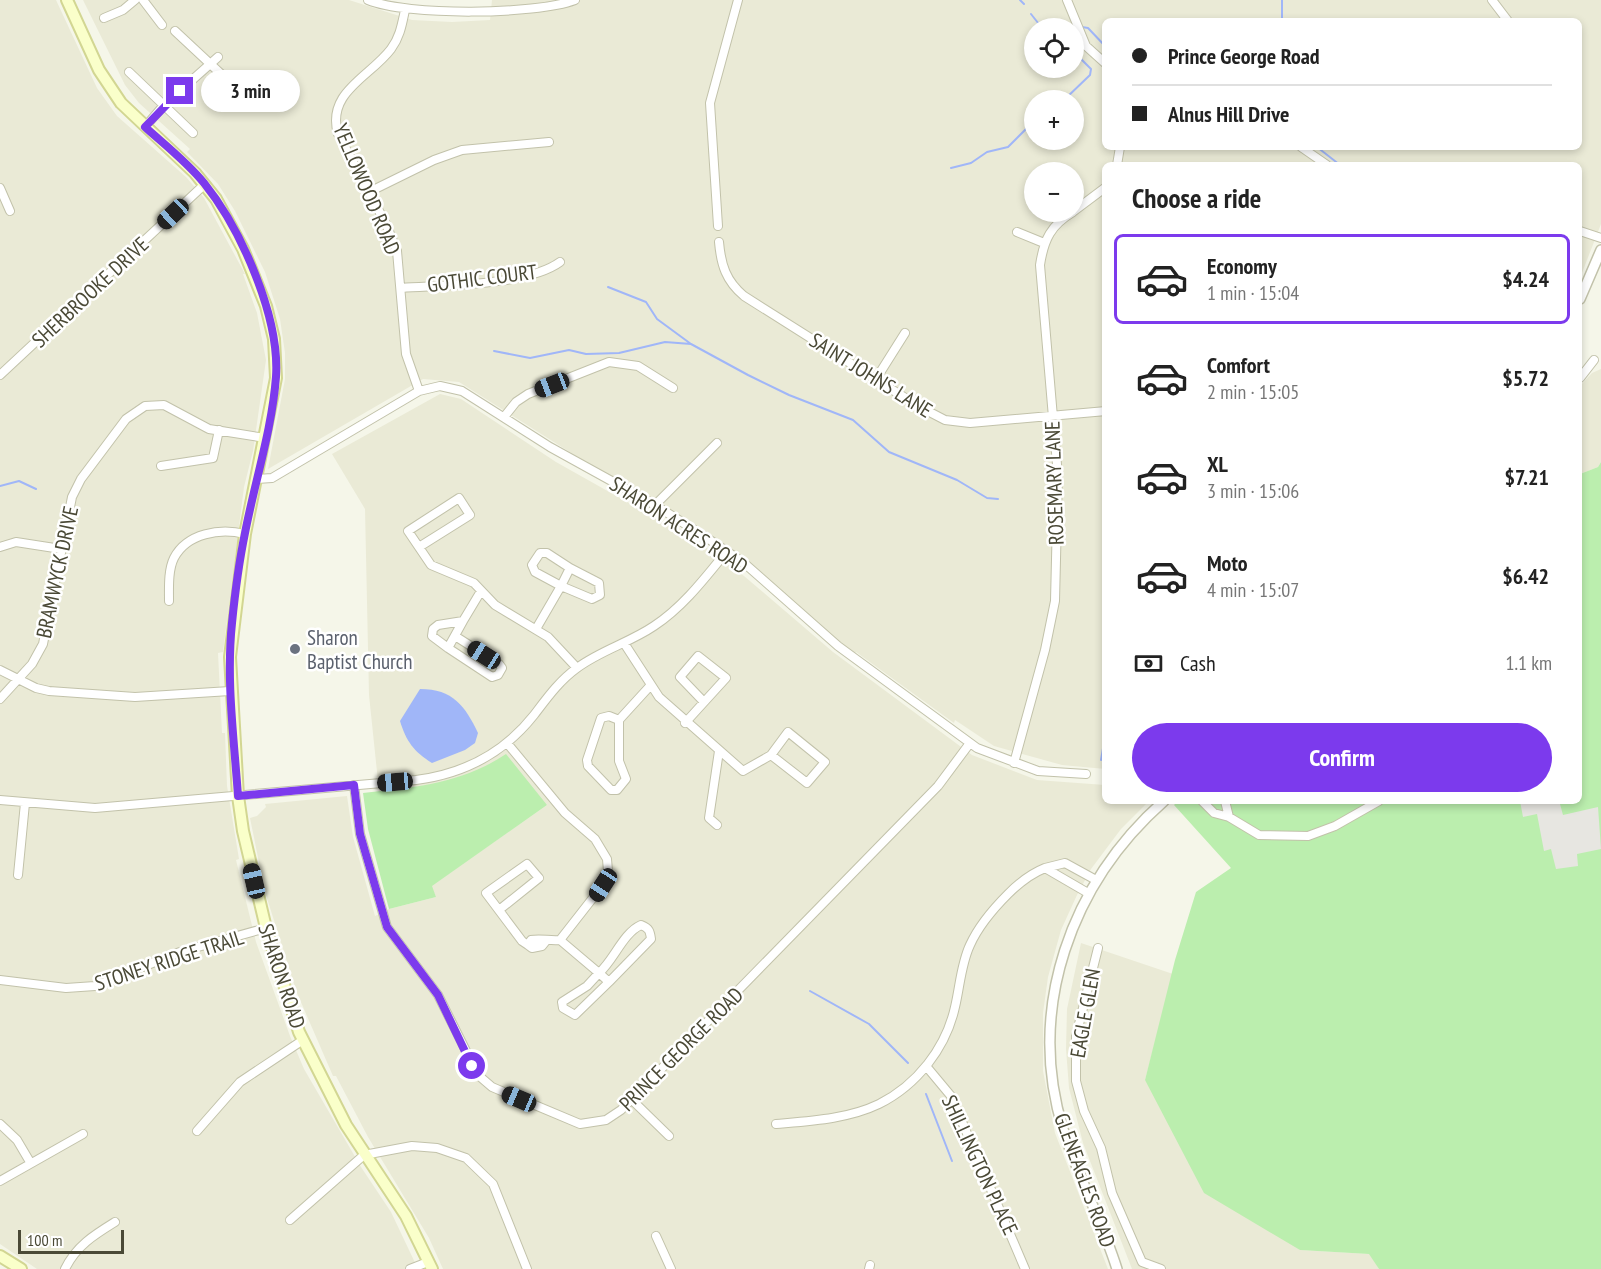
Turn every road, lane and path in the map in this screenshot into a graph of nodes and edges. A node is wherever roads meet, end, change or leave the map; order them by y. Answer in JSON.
{"nodes":[{"id":1,"x":67,"y":0,"type":"edge"},
{"id":2,"x":135,"y":0,"type":"edge"},
{"id":3,"x":144,"y":0,"type":"edge"},
{"id":4,"x":368,"y":0,"type":"edge"},
{"id":5,"x":575,"y":0,"type":"edge"},
{"id":6,"x":738,"y":0,"type":"edge"},
{"id":7,"x":1067,"y":0,"type":"edge"},
{"id":8,"x":1492,"y":0,"type":"edge"},
{"id":9,"x":564,"y":2,"type":"edge"},
{"id":10,"x":405,"y":10,"type":"junction"},
{"id":11,"x":104,"y":18,"type":"dead end"},
{"id":12,"x":1506,"y":18,"type":"edge"},
{"id":13,"x":162,"y":25,"type":"dead end"},
{"id":14,"x":176,"y":31,"type":"dead end"},
{"id":15,"x":218,"y":57,"type":"dead end"},
{"id":16,"x":1102,"y":61,"type":"edge"},
{"id":17,"x":210,"y":63,"type":"junction"},
{"id":18,"x":129,"y":72,"type":"dead end"},
{"id":19,"x":235,"y":87,"type":"dead end"},
{"id":20,"x":165,"y":105,"type":"junction"},
{"id":21,"x":145,"y":127,"type":"junction"},
{"id":22,"x":193,"y":133,"type":"dead end"},
{"id":23,"x":549,"y":142,"type":"dead end"},
{"id":24,"x":1305,"y":150,"type":"edge"},
{"id":25,"x":1323,"y":162,"type":"edge"},
{"id":26,"x":205,"y":184,"type":"junction"},
{"id":27,"x":0,"y":188,"type":"edge"},
{"id":28,"x":1102,"y":190,"type":"edge"},
{"id":29,"x":369,"y":192,"type":"junction"},
{"id":30,"x":1084,"y":204,"type":"edge"},
{"id":31,"x":10,"y":211,"type":"dead end"},
{"id":32,"x":1057,"y":222,"type":"edge"},
{"id":33,"x":718,"y":226,"type":"dead end"},
{"id":34,"x":1017,"y":232,"type":"dead end"},
{"id":35,"x":1582,"y":232,"type":"edge"},
{"id":36,"x":1601,"y":238,"type":"edge"},
{"id":37,"x":719,"y":242,"type":"dead end"},
{"id":38,"x":1044,"y":243,"type":"junction"},
{"id":39,"x":1601,"y":250,"type":"edge"},
{"id":40,"x":560,"y":262,"type":"dead end"},
{"id":41,"x":402,"y":288,"type":"junction"},
{"id":42,"x":1582,"y":294,"type":"edge"},
{"id":43,"x":905,"y":333,"type":"dead end"},
{"id":44,"x":1594,"y":360,"type":"dead end"},
{"id":45,"x":0,"y":375,"type":"edge"},
{"id":46,"x":1582,"y":375,"type":"edge"},
{"id":47,"x":876,"y":379,"type":"junction"},
{"id":48,"x":673,"y":388,"type":"dead end"},
{"id":49,"x":419,"y":391,"type":"junction"},
{"id":50,"x":1102,"y":411,"type":"edge"},
{"id":51,"x":1052,"y":416,"type":"junction"},
{"id":52,"x":504,"y":417,"type":"junction"},
{"id":53,"x":219,"y":430,"type":"junction"},
{"id":54,"x":265,"y":438,"type":"junction"},
{"id":55,"x":717,"y":443,"type":"dead end"},
{"id":56,"x":161,"y":466,"type":"dead end"},
{"id":57,"x":257,"y":479,"type":"junction"},
{"id":58,"x":655,"y":505,"type":"junction"},
{"id":59,"x":245,"y":534,"type":"junction"},
{"id":60,"x":0,"y":547,"type":"edge"},
{"id":61,"x":419,"y":547,"type":"junction"},
{"id":62,"x":61,"y":549,"type":"junction"},
{"id":63,"x":728,"y":551,"type":"junction"},
{"id":64,"x":570,"y":568,"type":"junction"},
{"id":65,"x":561,"y":586,"type":"junction"},
{"id":66,"x":481,"y":591,"type":"junction"},
{"id":67,"x":169,"y":601,"type":"dead end"},
{"id":68,"x":463,"y":621,"type":"junction"},
{"id":69,"x":536,"y":629,"type":"junction"},
{"id":70,"x":455,"y":636,"type":"junction"},
{"id":71,"x":624,"y":642,"type":"junction"},
{"id":72,"x":448,"y":648,"type":"junction"},
{"id":73,"x":577,"y":668,"type":"junction"},
{"id":74,"x":0,"y":670,"type":"edge"},
{"id":75,"x":17,"y":678,"type":"junction"},
{"id":76,"x":650,"y":687,"type":"junction"},
{"id":77,"x":230,"y":691,"type":"junction"},
{"id":78,"x":0,"y":699,"type":"edge"},
{"id":79,"x":704,"y":702,"type":"junction"},
{"id":80,"x":619,"y":720,"type":"junction"},
{"id":81,"x":685,"y":723,"type":"junction"},
{"id":82,"x":507,"y":743,"type":"junction"},
{"id":83,"x":970,"y":743,"type":"junction"},
{"id":84,"x":719,"y":751,"type":"junction"},
{"id":85,"x":771,"y":755,"type":"junction"},
{"id":86,"x":1014,"y":763,"type":"junction"},
{"id":87,"x":1086,"y":774,"type":"dead end"},
{"id":88,"x":354,"y":785,"type":"junction"},
{"id":89,"x":238,"y":796,"type":"junction"},
{"id":90,"x":0,"y":800,"type":"edge"},
{"id":91,"x":25,"y":803,"type":"junction"},
{"id":92,"x":1161,"y":804,"type":"edge"},
{"id":93,"x":1205,"y":804,"type":"edge"},
{"id":94,"x":1226,"y":804,"type":"edge"},
{"id":95,"x":1374,"y":804,"type":"edge"},
{"id":96,"x":1229,"y":817,"type":"junction"},
{"id":97,"x":717,"y":825,"type":"dead end"},
{"id":98,"x":1045,"y":868,"type":"junction"},
{"id":99,"x":18,"y":875,"type":"dead end"},
{"id":100,"x":1096,"y":880,"type":"junction"},
{"id":101,"x":1088,"y":893,"type":"junction"},
{"id":102,"x":499,"y":910,"type":"junction"},
{"id":103,"x":266,"y":928,"type":"junction"},
{"id":104,"x":560,"y":940,"type":"junction"},
{"id":105,"x":1098,"y":948,"type":"dead end"},
{"id":106,"x":599,"y":973,"type":"junction"},
{"id":107,"x":0,"y":980,"type":"edge"},
{"id":108,"x":609,"y":982,"type":"junction"},
{"id":109,"x":303,"y":1040,"type":"junction"},
{"id":110,"x":926,"y":1066,"type":"junction"},
{"id":111,"x":631,"y":1099,"type":"junction"},
{"id":112,"x":0,"y":1124,"type":"edge"},
{"id":113,"x":776,"y":1124,"type":"dead end"},
{"id":114,"x":197,"y":1131,"type":"dead end"},
{"id":115,"x":83,"y":1134,"type":"dead end"},
{"id":116,"x":669,"y":1136,"type":"dead end"},
{"id":117,"x":364,"y":1155,"type":"junction"},
{"id":118,"x":30,"y":1162,"type":"junction"},
{"id":119,"x":0,"y":1181,"type":"edge"},
{"id":120,"x":290,"y":1220,"type":"dead end"},
{"id":121,"x":115,"y":1222,"type":"dead end"},
{"id":122,"x":656,"y":1236,"type":"dead end"},
{"id":123,"x":0,"y":1256,"type":"edge"},
{"id":124,"x":430,"y":1265,"type":"edge"},
{"id":125,"x":21,"y":1269,"type":"edge"},
{"id":126,"x":65,"y":1269,"type":"edge"},
{"id":127,"x":411,"y":1269,"type":"edge"},
{"id":128,"x":527,"y":1269,"type":"edge"},
{"id":129,"x":671,"y":1269,"type":"edge"},
{"id":130,"x":1025,"y":1269,"type":"edge"},
{"id":131,"x":1117,"y":1269,"type":"edge"},
{"id":132,"x":1161,"y":1269,"type":"edge"}],
"edges":[{"from":1,"to":21,"type":"main road","name":"SHARON ROAD"},
{"from":2,"to":11,"type":"street"},
{"from":3,"to":13,"type":"street"},
{"from":4,"to":10,"type":"street"},
{"from":5,"to":9,"type":"street"},
{"from":6,"to":33,"type":"street"},
{"from":7,"to":16,"type":"street"},
{"from":8,"to":12,"type":"street"},
{"from":9,"to":10,"type":"street"},
{"from":10,"to":29,"type":"street","name":"YELLOWOOD ROAD"},
{"from":14,"to":17,"type":"street"},
{"from":15,"to":17,"type":"street"},
{"from":17,"to":19,"type":"street"},
{"from":17,"to":20,"type":"street"},
{"from":18,"to":20,"type":"street"},
{"from":20,"to":21,"type":"street"},
{"from":20,"to":22,"type":"street"},
{"from":21,"to":26,"type":"main road","name":"SHARON ROAD"},
{"from":23,"to":29,"type":"street"},
{"from":24,"to":25,"type":"street"},
{"from":26,"to":45,"type":"street","name":"SHERBROOKE DRIVE"},
{"from":26,"to":54,"type":"main road","name":"SHARON ROAD"},
{"from":27,"to":31,"type":"street"},
{"from":28,"to":30,"type":"street","name":"ROSEMARY LANE"},
{"from":29,"to":41,"type":"street","name":"YELLOWOOD ROAD"},
{"from":32,"to":38,"type":"street","name":"ROSEMARY LANE"},
{"from":34,"to":38,"type":"street"},
{"from":35,"to":36,"type":"street"},
{"from":37,"to":47,"type":"street","name":"SAINT JOHNS LANE"},
{"from":38,"to":51,"type":"street","name":"ROSEMARY LANE"},
{"from":39,"to":42,"type":"street"},
{"from":40,"to":41,"type":"street","name":"GOTHIC COURT"},
{"from":41,"to":49,"type":"street","name":"YELLOWOOD ROAD"},
{"from":43,"to":47,"type":"street"},
{"from":44,"to":46,"type":"street"},
{"from":47,"to":51,"type":"street","name":"SAINT JOHNS LANE"},
{"from":48,"to":52,"type":"street"},
{"from":49,"to":52,"type":"street","name":"SHARON ACRES ROAD"},
{"from":49,"to":57,"type":"street","name":"SHARON ACRES ROAD"},
{"from":50,"to":51,"type":"street","name":"SAINT JOHNS LANE"},
{"from":51,"to":86,"type":"street","name":"ROSEMARY LANE"},
{"from":52,"to":58,"type":"street","name":"SHARON ACRES ROAD"},
{"from":53,"to":54,"type":"street","name":"BRAMWYCK DRIVE"},
{"from":53,"to":56,"type":"street"},
{"from":53,"to":62,"type":"street","name":"BRAMWYCK DRIVE"},
{"from":54,"to":57,"type":"main road","name":"SHARON ROAD"},
{"from":55,"to":58,"type":"street"},
{"from":57,"to":59,"type":"main road","name":"SHARON ROAD"},
{"from":58,"to":63,"type":"street","name":"SHARON ACRES ROAD"},
{"from":59,"to":67,"type":"street"},
{"from":59,"to":77,"type":"main road","name":"SHARON ROAD"},
{"from":60,"to":62,"type":"street"},
{"from":61,"to":61,"type":"street"},
{"from":61,"to":66,"type":"street"},
{"from":62,"to":75,"type":"street","name":"BRAMWYCK DRIVE"},
{"from":63,"to":71,"type":"street"},
{"from":63,"to":83,"type":"street","name":"SHARON ACRES ROAD"},
{"from":64,"to":65,"type":"street"},
{"from":64,"to":65,"type":"street"},
{"from":64,"to":65,"type":"street"},
{"from":65,"to":69,"type":"street"},
{"from":66,"to":68,"type":"street"},
{"from":66,"to":69,"type":"street"},
{"from":68,"to":70,"type":"street"},
{"from":68,"to":72,"type":"street"},
{"from":69,"to":73,"type":"street"},
{"from":70,"to":72,"type":"street"},
{"from":70,"to":72,"type":"street"},
{"from":71,"to":73,"type":"street"},
{"from":71,"to":76,"type":"street"},
{"from":73,"to":82,"type":"street"},
{"from":74,"to":75,"type":"street"},
{"from":75,"to":77,"type":"street"},
{"from":75,"to":78,"type":"street","name":"BRAMWYCK DRIVE"},
{"from":76,"to":80,"type":"street"},
{"from":76,"to":81,"type":"street"},
{"from":77,"to":89,"type":"main road","name":"SHARON ROAD"},
{"from":79,"to":79,"type":"street"},
{"from":79,"to":81,"type":"street"},
{"from":80,"to":80,"type":"street"},
{"from":81,"to":84,"type":"street"},
{"from":82,"to":88,"type":"street"},
{"from":82,"to":104,"type":"street"},
{"from":83,"to":86,"type":"street","name":"SHARON ACRES ROAD"},
{"from":83,"to":111,"type":"street","name":"PRINCE GEORGE ROAD"},
{"from":84,"to":85,"type":"street"},
{"from":84,"to":97,"type":"street"},
{"from":85,"to":85,"type":"street"},
{"from":86,"to":87,"type":"street","name":"SHARON ACRES ROAD"},
{"from":88,"to":89,"type":"street"},
{"from":88,"to":111,"type":"street","name":"PRINCE GEORGE ROAD"},
{"from":89,"to":91,"type":"street"},
{"from":89,"to":103,"type":"main road","name":"SHARON ROAD"},
{"from":90,"to":91,"type":"street"},
{"from":91,"to":99,"type":"street"},
{"from":92,"to":100,"type":"street","name":"GLENEAGLES ROAD"},
{"from":93,"to":96,"type":"street"},
{"from":94,"to":96,"type":"street"},
{"from":95,"to":96,"type":"street"},
{"from":98,"to":100,"type":"street"},
{"from":98,"to":101,"type":"street"},
{"from":98,"to":110,"type":"street"},
{"from":100,"to":101,"type":"street","name":"GLENEAGLES ROAD"},
{"from":101,"to":131,"type":"street","name":"GLENEAGLES ROAD"},
{"from":102,"to":102,"type":"street"},
{"from":102,"to":104,"type":"street"},
{"from":103,"to":107,"type":"street","name":"STONEY RIDGE TRAIL"},
{"from":103,"to":109,"type":"main road","name":"SHARON ROAD"},
{"from":104,"to":106,"type":"street"},
{"from":105,"to":132,"type":"street","name":"EAGLE GLEN"},
{"from":106,"to":108,"type":"street"},
{"from":106,"to":108,"type":"street"},
{"from":106,"to":108,"type":"street"},
{"from":109,"to":114,"type":"street"},
{"from":109,"to":117,"type":"main road","name":"SHARON ROAD"},
{"from":110,"to":113,"type":"street"},
{"from":110,"to":130,"type":"street","name":"SHILLINGTON PLACE"},
{"from":111,"to":116,"type":"street"},
{"from":112,"to":118,"type":"street"},
{"from":115,"to":118,"type":"street"},
{"from":117,"to":120,"type":"street"},
{"from":117,"to":124,"type":"main road","name":"SHARON ROAD"},
{"from":117,"to":128,"type":"street"},
{"from":118,"to":119,"type":"street"},
{"from":121,"to":126,"type":"street"},
{"from":122,"to":129,"type":"street"},
{"from":123,"to":125,"type":"main road"},
{"from":124,"to":127,"type":"street"}]}
